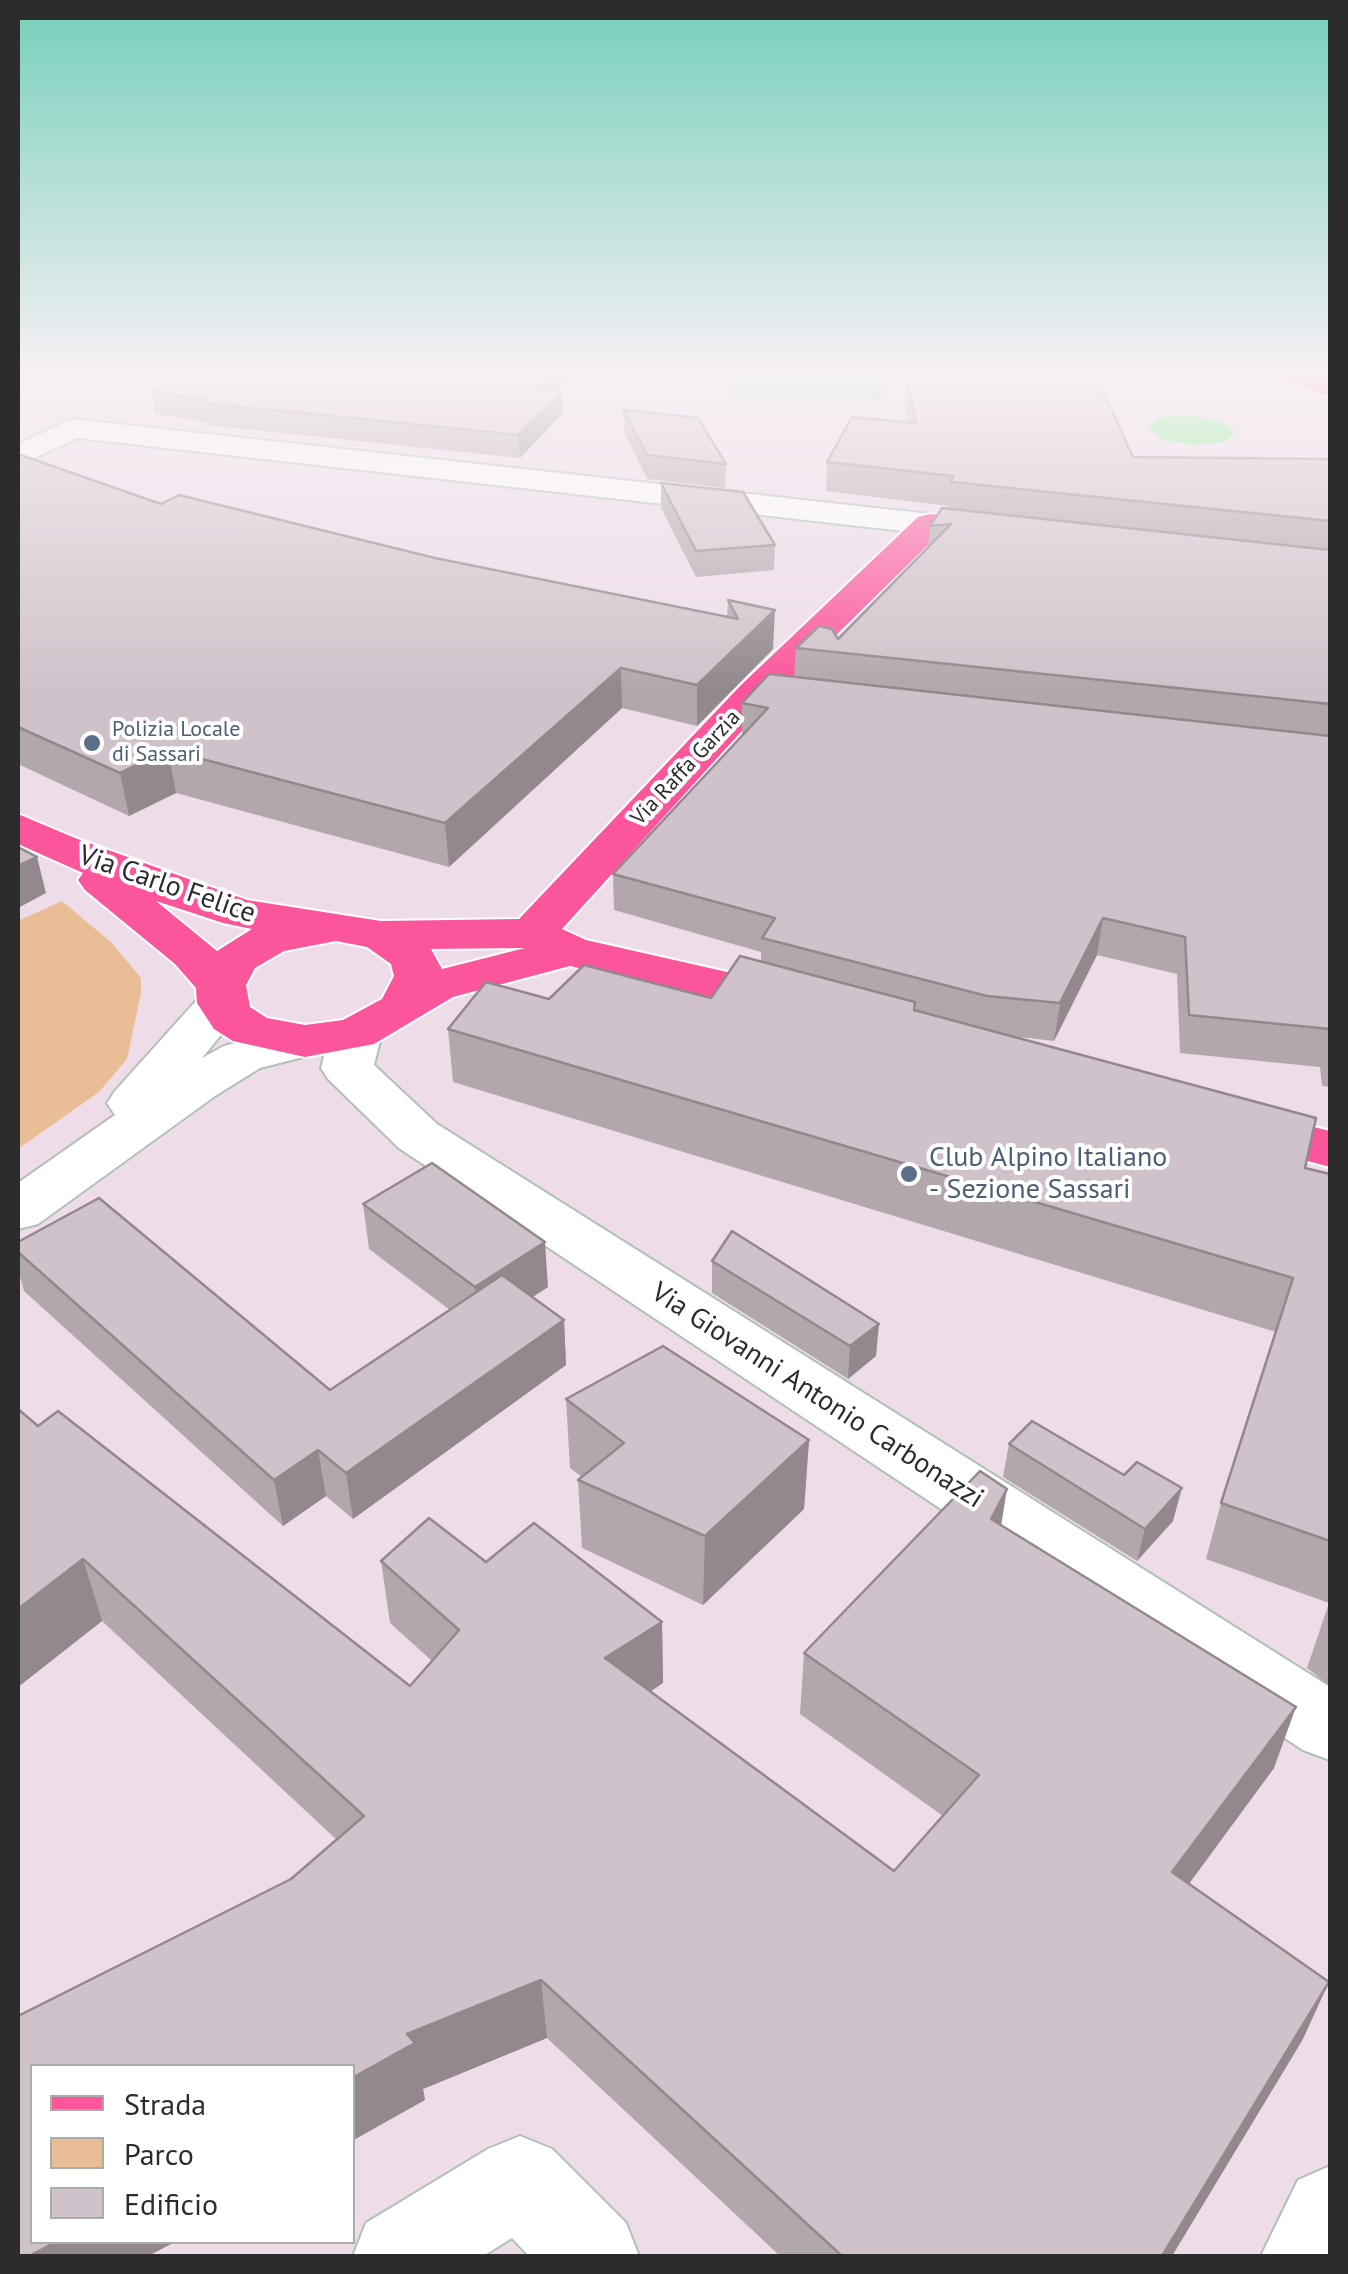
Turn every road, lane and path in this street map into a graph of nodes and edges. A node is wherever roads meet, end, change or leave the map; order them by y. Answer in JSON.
{"nodes":[{"id":1,"x":511,"y":477,"type":"edge"},
{"id":2,"x":930,"y":524,"type":"junction"},
{"id":3,"x":1045,"y":536,"type":"edge"},
{"id":4,"x":38,"y":838,"type":"edge"},
{"id":5,"x":359,"y":931,"type":"junction"},
{"id":6,"x":551,"y":942,"type":"junction"},
{"id":7,"x":222,"y":994,"type":"junction"},
{"id":8,"x":846,"y":1018,"type":"edge"},
{"id":9,"x":354,"y":1028,"type":"junction"},
{"id":10,"x":1195,"y":1113,"type":"edge"},
{"id":11,"x":1330,"y":1149,"type":"edge"},
{"id":12,"x":73,"y":1173,"type":"junction"},
{"id":13,"x":18,"y":1210,"type":"edge"},
{"id":14,"x":1330,"y":1727,"type":"edge"},
{"id":15,"x":1330,"y":2212,"type":"edge"},
{"id":16,"x":398,"y":2256,"type":"edge"},
{"id":17,"x":593,"y":2256,"type":"edge"},
{"id":18,"x":1307,"y":2256,"type":"edge"}],
"edges":[{"from":1,"to":2,"type":"street"},
{"from":2,"to":3,"type":"main road"},
{"from":2,"to":6,"type":"main road","name":"Via Raffa Garzia"},
{"from":4,"to":5,"type":"main road","name":"Via Carlo Felice"},
{"from":4,"to":7,"type":"main road","name":"Via Carlo Felice"},
{"from":5,"to":6,"type":"main road","name":"Via Carlo Felice"},
{"from":5,"to":7,"type":"main road"},
{"from":5,"to":9,"type":"main road"},
{"from":6,"to":8,"type":"main road","name":"Via Carlo Felice"},
{"from":6,"to":9,"type":"main road","name":"Via Carlo Felice"},
{"from":7,"to":9,"type":"main road","name":"Via Carlo Felice"},
{"from":7,"to":12,"type":"street"},
{"from":9,"to":12,"type":"street"},
{"from":9,"to":14,"type":"street","name":"Via Giovanni Antonio Carbonazzi"},
{"from":10,"to":11,"type":"main road"},
{"from":12,"to":13,"type":"street"},
{"from":15,"to":18,"type":"street"},
{"from":16,"to":17,"type":"street"}]}
